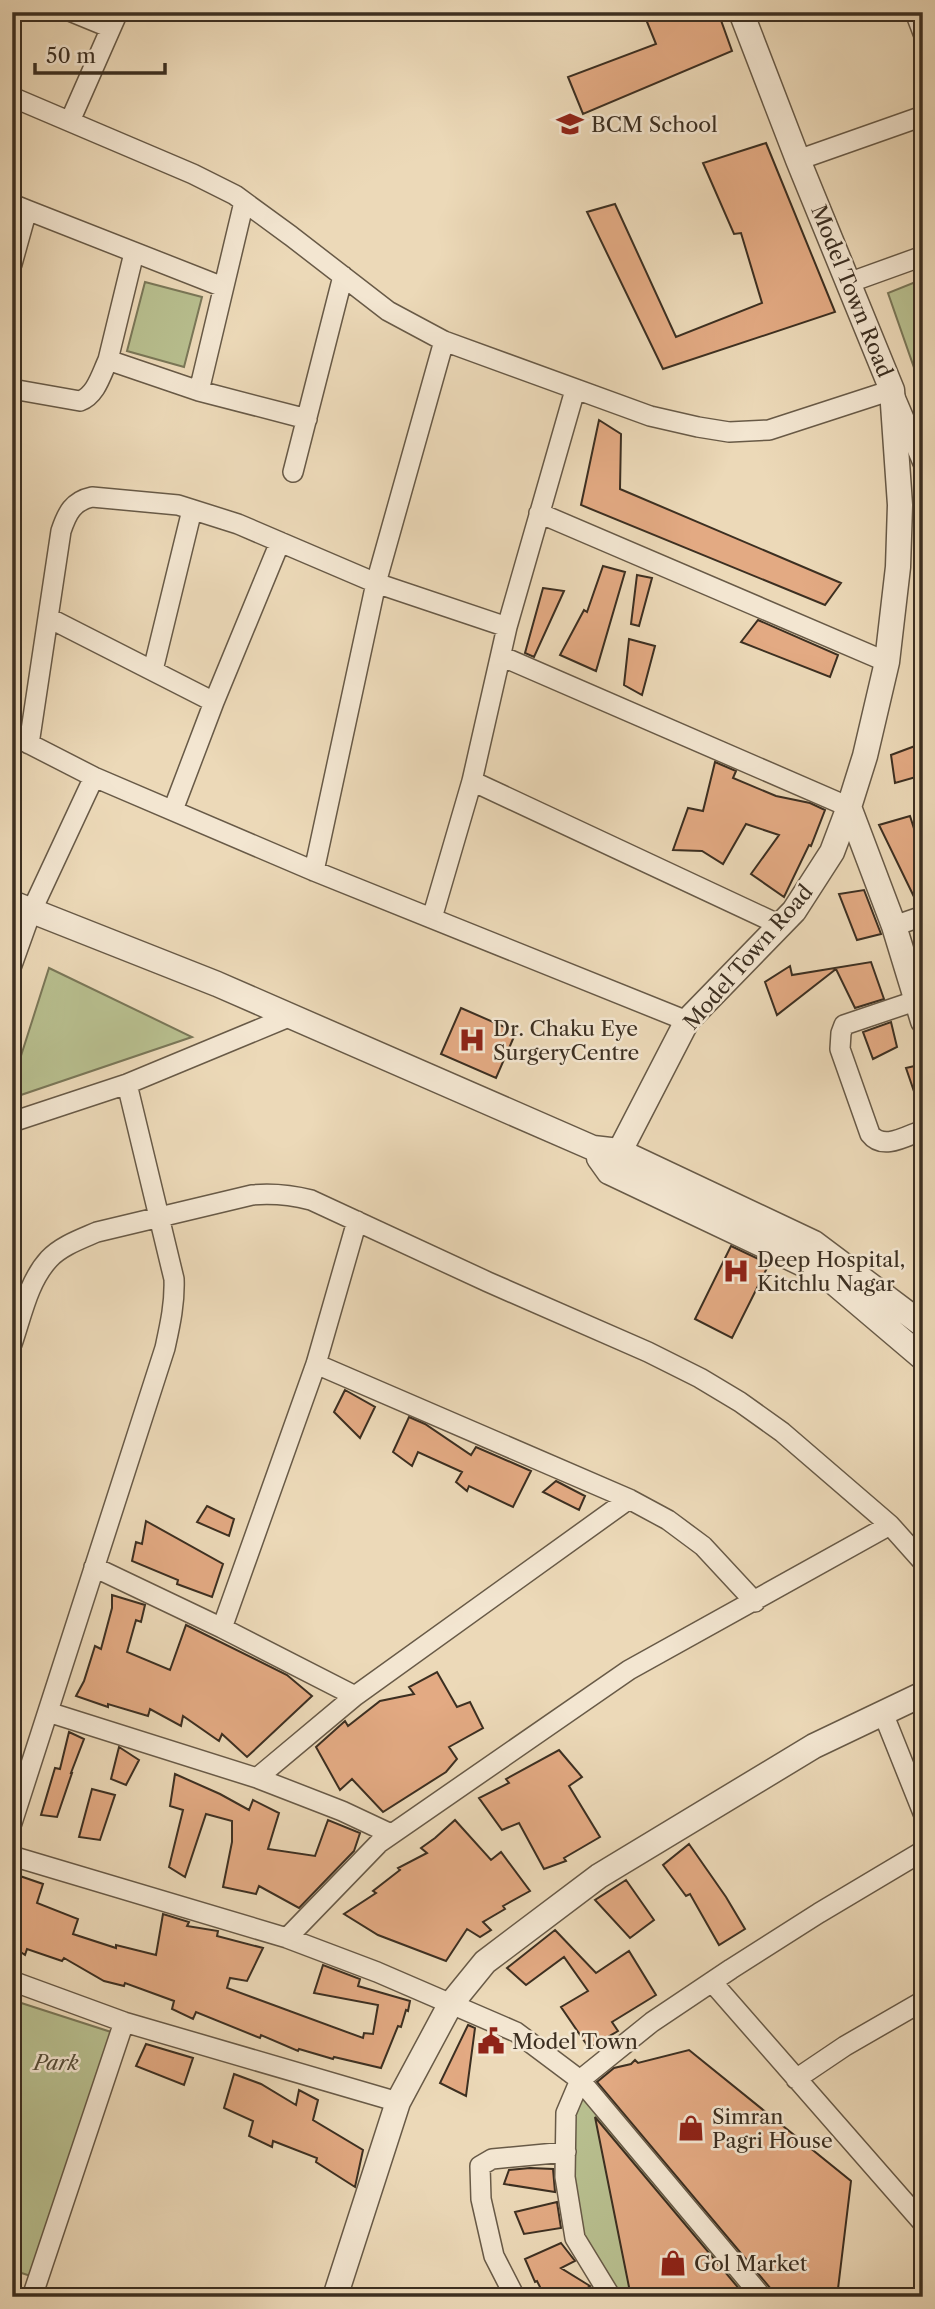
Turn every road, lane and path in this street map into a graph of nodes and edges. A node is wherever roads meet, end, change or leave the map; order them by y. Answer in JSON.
{"nodes":[{"id":1,"x":72,"y":12,"type":"edge"},
{"id":2,"x":741,"y":12,"type":"edge"},
{"id":3,"x":915,"y":12,"type":"edge"},
{"id":4,"x":114,"y":20,"type":"edge"},
{"id":5,"x":923,"y":33,"type":"edge"},
{"id":6,"x":12,"y":97,"type":"edge"},
{"id":7,"x":923,"y":116,"type":"edge"},
{"id":8,"x":70,"y":121,"type":"junction"},
{"id":9,"x":797,"y":160,"type":"junction"},
{"id":10,"x":244,"y":202,"type":"junction"},
{"id":11,"x":20,"y":207,"type":"edge"},
{"id":12,"x":134,"y":253,"type":"junction"},
{"id":13,"x":923,"y":256,"type":"edge"},
{"id":14,"x":12,"y":264,"type":"edge"},
{"id":15,"x":343,"y":276,"type":"junction"},
{"id":16,"x":848,"y":283,"type":"junction"},
{"id":17,"x":223,"y":287,"type":"junction"},
{"id":18,"x":444,"y":341,"type":"junction"},
{"id":19,"x":108,"y":360,"type":"junction"},
{"id":20,"x":12,"y":389,"type":"edge"},
{"id":21,"x":575,"y":390,"type":"junction"},
{"id":22,"x":892,"y":390,"type":"junction"},
{"id":23,"x":199,"y":391,"type":"junction"},
{"id":24,"x":307,"y":419,"type":"junction"},
{"id":25,"x":923,"y":463,"type":"edge"},
{"id":26,"x":293,"y":472,"type":"dead end"},
{"id":27,"x":192,"y":510,"type":"junction"},
{"id":28,"x":539,"y":513,"type":"junction"},
{"id":29,"x":280,"y":542,"type":"junction"},
{"id":30,"x":376,"y":583,"type":"junction"},
{"id":31,"x":50,"y":618,"type":"junction"},
{"id":32,"x":507,"y":628,"type":"junction"},
{"id":33,"x":501,"y":656,"type":"junction"},
{"id":34,"x":887,"y":662,"type":"junction"},
{"id":35,"x":153,"y":670,"type":"junction"},
{"id":36,"x":215,"y":702,"type":"junction"},
{"id":37,"x":21,"y":739,"type":"edge"},
{"id":38,"x":94,"y":777,"type":"junction"},
{"id":39,"x":472,"y":781,"type":"junction"},
{"id":40,"x":849,"y":807,"type":"junction"},
{"id":41,"x":173,"y":810,"type":"junction"},
{"id":42,"x":314,"y":871,"type":"junction"},
{"id":43,"x":22,"y":907,"type":"edge"},
{"id":44,"x":923,"y":916,"type":"edge"},
{"id":45,"x":432,"y":918,"type":"junction"},
{"id":46,"x":780,"y":925,"type":"junction"},
{"id":47,"x":894,"y":926,"type":"junction"},
{"id":48,"x":12,"y":965,"type":"edge"},
{"id":49,"x":919,"y":1011,"type":"edge"},
{"id":50,"x":291,"y":1016,"type":"junction"},
{"id":51,"x":687,"y":1021,"type":"junction"},
{"id":52,"x":127,"y":1084,"type":"junction"},
{"id":53,"x":12,"y":1122,"type":"edge"},
{"id":54,"x":923,"y":1130,"type":"edge"},
{"id":55,"x":614,"y":1162,"type":"junction"},
{"id":56,"x":160,"y":1216,"type":"junction"},
{"id":57,"x":357,"y":1221,"type":"junction"},
{"id":58,"x":923,"y":1325,"type":"edge"},
{"id":59,"x":12,"y":1344,"type":"edge"},
{"id":60,"x":923,"y":1358,"type":"edge"},
{"id":61,"x":316,"y":1364,"type":"junction"},
{"id":62,"x":629,"y":1499,"type":"junction"},
{"id":63,"x":890,"y":1525,"type":"junction"},
{"id":64,"x":923,"y":1562,"type":"edge"},
{"id":65,"x":94,"y":1567,"type":"junction"},
{"id":66,"x":755,"y":1602,"type":"junction"},
{"id":67,"x":222,"y":1628,"type":"junction"},
{"id":68,"x":923,"y":1694,"type":"edge"},
{"id":69,"x":355,"y":1696,"type":"junction"},
{"id":70,"x":48,"y":1712,"type":"junction"},
{"id":71,"x":883,"y":1713,"type":"junction"},
{"id":72,"x":257,"y":1778,"type":"junction"},
{"id":73,"x":923,"y":1813,"type":"edge"},
{"id":74,"x":12,"y":1824,"type":"edge"},
{"id":75,"x":391,"y":1834,"type":"junction"},
{"id":76,"x":923,"y":1851,"type":"edge"},
{"id":77,"x":12,"y":1856,"type":"edge"},
{"id":78,"x":287,"y":1938,"type":"junction"},
{"id":79,"x":12,"y":1981,"type":"edge"},
{"id":80,"x":712,"y":1982,"type":"junction"},
{"id":81,"x":923,"y":2001,"type":"edge"},
{"id":82,"x":450,"y":2005,"type":"junction"},
{"id":83,"x":124,"y":2022,"type":"junction"},
{"id":84,"x":796,"y":2079,"type":"junction"},
{"id":85,"x":580,"y":2080,"type":"junction"},
{"id":86,"x":398,"y":2102,"type":"junction"},
{"id":87,"x":566,"y":2152,"type":"junction"},
{"id":88,"x":923,"y":2223,"type":"edge"},
{"id":89,"x":12,"y":2292,"type":"edge"},
{"id":90,"x":31,"y":2297,"type":"edge"},
{"id":91,"x":335,"y":2297,"type":"edge"},
{"id":92,"x":515,"y":2297,"type":"edge"},
{"id":93,"x":611,"y":2297,"type":"edge"},
{"id":94,"x":762,"y":2297,"type":"edge"}],
"edges":[{"from":1,"to":4,"type":"street"},
{"from":2,"to":9,"type":"street","name":"Model Town Road"},
{"from":3,"to":5,"type":"street"},
{"from":4,"to":8,"type":"street"},
{"from":6,"to":8,"type":"street"},
{"from":7,"to":9,"type":"street"},
{"from":8,"to":10,"type":"street"},
{"from":9,"to":16,"type":"street","name":"Model Town Road"},
{"from":10,"to":15,"type":"street"},
{"from":10,"to":17,"type":"street"},
{"from":11,"to":12,"type":"street"},
{"from":11,"to":14,"type":"street"},
{"from":12,"to":17,"type":"street"},
{"from":12,"to":19,"type":"street"},
{"from":13,"to":16,"type":"street"},
{"from":15,"to":18,"type":"street"},
{"from":15,"to":24,"type":"street"},
{"from":16,"to":22,"type":"street","name":"Model Town Road"},
{"from":17,"to":23,"type":"street"},
{"from":18,"to":21,"type":"street"},
{"from":18,"to":30,"type":"street"},
{"from":19,"to":20,"type":"street"},
{"from":19,"to":23,"type":"street"},
{"from":21,"to":22,"type":"street"},
{"from":21,"to":28,"type":"street"},
{"from":22,"to":25,"type":"street"},
{"from":22,"to":34,"type":"street","name":"Model Town Road"},
{"from":23,"to":24,"type":"street"},
{"from":24,"to":26,"type":"street"},
{"from":27,"to":29,"type":"street"},
{"from":27,"to":31,"type":"street"},
{"from":27,"to":35,"type":"street"},
{"from":28,"to":32,"type":"street"},
{"from":28,"to":34,"type":"street"},
{"from":29,"to":30,"type":"street"},
{"from":29,"to":36,"type":"street"},
{"from":30,"to":32,"type":"street"},
{"from":30,"to":42,"type":"street"},
{"from":31,"to":35,"type":"street"},
{"from":31,"to":37,"type":"street"},
{"from":32,"to":33,"type":"street"},
{"from":33,"to":39,"type":"street"},
{"from":33,"to":40,"type":"street"},
{"from":34,"to":40,"type":"street","name":"Model Town Road"},
{"from":35,"to":36,"type":"street"},
{"from":36,"to":41,"type":"street"},
{"from":37,"to":38,"type":"street"},
{"from":38,"to":41,"type":"street"},
{"from":38,"to":43,"type":"street"},
{"from":39,"to":45,"type":"street"},
{"from":39,"to":46,"type":"street"},
{"from":40,"to":46,"type":"street","name":"Model Town Road"},
{"from":40,"to":47,"type":"street"},
{"from":41,"to":42,"type":"street"},
{"from":42,"to":45,"type":"street"},
{"from":43,"to":48,"type":"street"},
{"from":43,"to":50,"type":"street"},
{"from":44,"to":47,"type":"street"},
{"from":45,"to":51,"type":"street"},
{"from":46,"to":51,"type":"street","name":"Model Town Road"},
{"from":47,"to":49,"type":"street"},
{"from":49,"to":54,"type":"street"},
{"from":50,"to":52,"type":"street"},
{"from":50,"to":55,"type":"street"},
{"from":51,"to":55,"type":"street","name":"Model Town Road"},
{"from":52,"to":53,"type":"street"},
{"from":52,"to":56,"type":"street"},
{"from":55,"to":58,"type":"street"},
{"from":55,"to":60,"type":"street"},
{"from":56,"to":57,"type":"street"},
{"from":56,"to":59,"type":"street"},
{"from":56,"to":65,"type":"street"},
{"from":57,"to":61,"type":"street"},
{"from":57,"to":63,"type":"street"},
{"from":61,"to":62,"type":"street"},
{"from":61,"to":67,"type":"street"},
{"from":62,"to":66,"type":"street"},
{"from":62,"to":69,"type":"street"},
{"from":63,"to":64,"type":"street"},
{"from":63,"to":66,"type":"street"},
{"from":65,"to":67,"type":"street"},
{"from":65,"to":70,"type":"street"},
{"from":66,"to":75,"type":"street"},
{"from":67,"to":69,"type":"street"},
{"from":68,"to":71,"type":"street"},
{"from":69,"to":72,"type":"street"},
{"from":70,"to":72,"type":"street"},
{"from":70,"to":74,"type":"street"},
{"from":71,"to":73,"type":"street"},
{"from":71,"to":82,"type":"street"},
{"from":72,"to":75,"type":"street"},
{"from":75,"to":78,"type":"street"},
{"from":76,"to":80,"type":"street"},
{"from":77,"to":78,"type":"street"},
{"from":78,"to":82,"type":"street"},
{"from":79,"to":83,"type":"street"},
{"from":80,"to":84,"type":"street"},
{"from":80,"to":85,"type":"street"},
{"from":81,"to":84,"type":"street"},
{"from":82,"to":85,"type":"street"},
{"from":82,"to":86,"type":"street"},
{"from":83,"to":86,"type":"street"},
{"from":83,"to":90,"type":"street"},
{"from":84,"to":88,"type":"street"},
{"from":85,"to":87,"type":"street"},
{"from":85,"to":94,"type":"street"},
{"from":86,"to":91,"type":"street"},
{"from":87,"to":92,"type":"street"},
{"from":87,"to":93,"type":"street"},
{"from":89,"to":90,"type":"street"}]}
